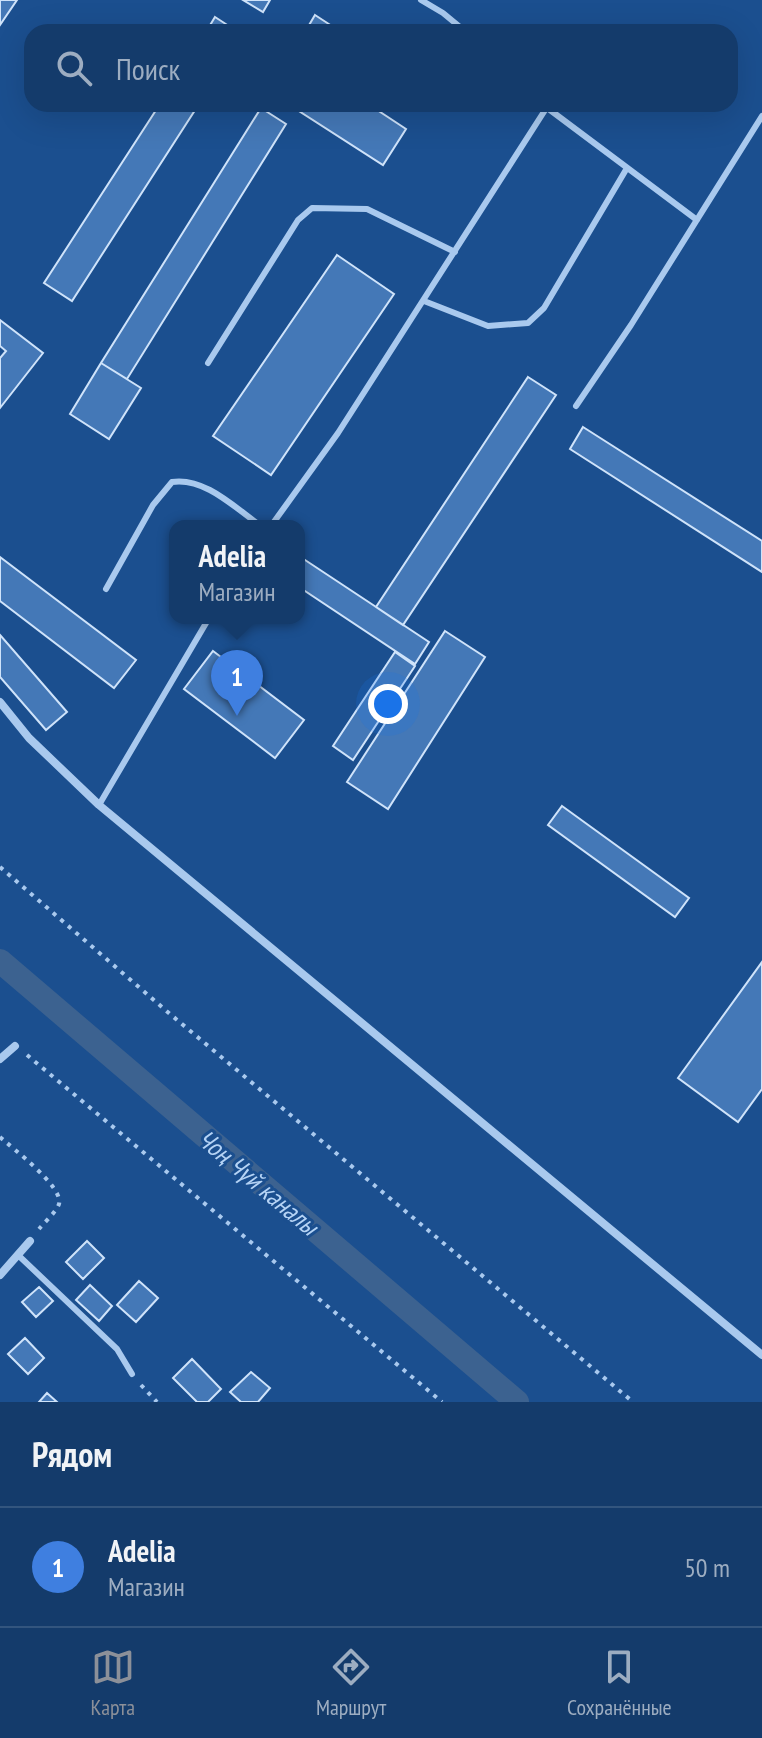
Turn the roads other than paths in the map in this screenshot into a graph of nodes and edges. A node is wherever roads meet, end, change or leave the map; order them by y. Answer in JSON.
{"nodes":[{"id":1,"x":421,"y":0,"type":"edge"},
{"id":2,"x":456,"y":24,"type":"edge"},
{"id":3,"x":541,"y":112,"type":"edge"},
{"id":4,"x":553,"y":112,"type":"edge"},
{"id":5,"x":762,"y":116,"type":"edge"},
{"id":6,"x":627,"y":168,"type":"junction"},
{"id":7,"x":697,"y":220,"type":"junction"},
{"id":8,"x":455,"y":252,"type":"junction"},
{"id":9,"x":424,"y":301,"type":"junction"},
{"id":10,"x":208,"y":363,"type":"dead end"},
{"id":11,"x":576,"y":406,"type":"dead end"},
{"id":12,"x":252,"y":520,"type":"edge"},
{"id":13,"x":275,"y":520,"type":"edge"},
{"id":14,"x":106,"y":589,"type":"dead end"},
{"id":15,"x":205,"y":624,"type":"edge"},
{"id":16,"x":0,"y":702,"type":"edge"},
{"id":17,"x":99,"y":805,"type":"junction"},
{"id":18,"x":15,"y":1046,"type":"road end"},
{"id":19,"x":0,"y":1059,"type":"edge"},
{"id":20,"x":30,"y":1241,"type":"road end"},
{"id":21,"x":18,"y":1255,"type":"junction"},
{"id":22,"x":0,"y":1275,"type":"edge"},
{"id":23,"x":762,"y":1355,"type":"edge"},
{"id":24,"x":132,"y":1374,"type":"road end"}],
"edges":[{"from":1,"to":2,"type":"lane"},
{"from":3,"to":8,"type":"lane"},
{"from":4,"to":6,"type":"lane"},
{"from":5,"to":7,"type":"lane"},
{"from":6,"to":7,"type":"lane"},
{"from":6,"to":9,"type":"lane"},
{"from":7,"to":11,"type":"lane"},
{"from":8,"to":9,"type":"lane"},
{"from":8,"to":10,"type":"lane"},
{"from":9,"to":13,"type":"lane"},
{"from":12,"to":14,"type":"lane"},
{"from":15,"to":17,"type":"lane"},
{"from":16,"to":17,"type":"street"},
{"from":17,"to":23,"type":"street"},
{"from":18,"to":19,"type":"street"},
{"from":20,"to":21,"type":"street"},
{"from":21,"to":22,"type":"street"},
{"from":21,"to":24,"type":"lane"}]}
